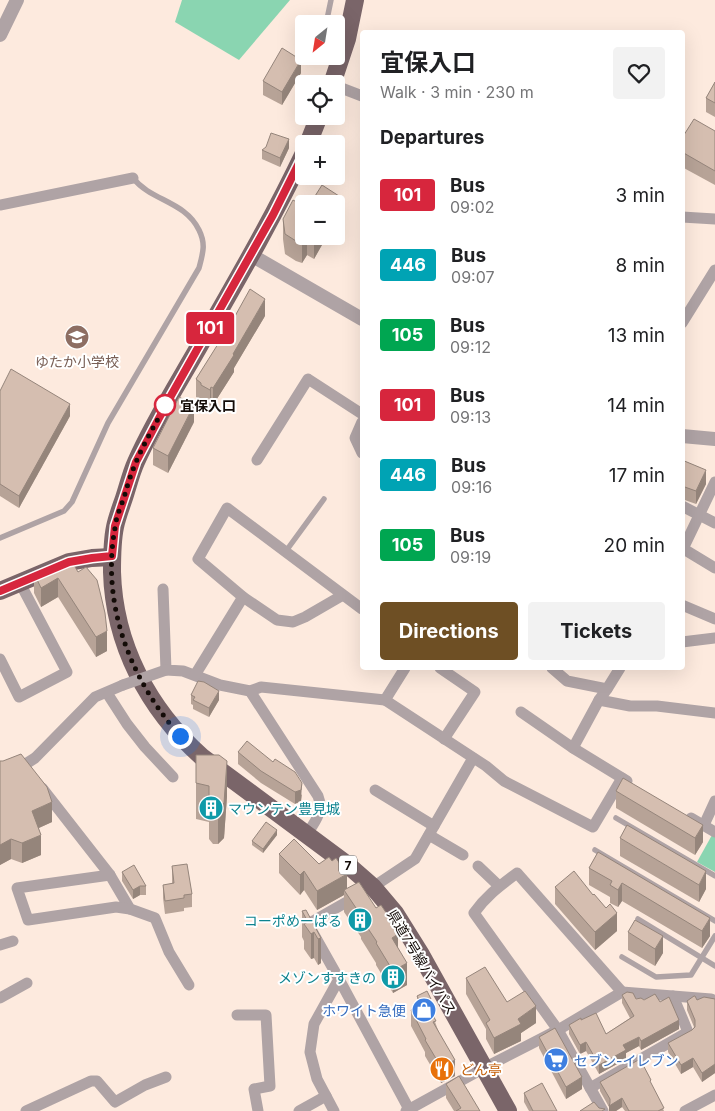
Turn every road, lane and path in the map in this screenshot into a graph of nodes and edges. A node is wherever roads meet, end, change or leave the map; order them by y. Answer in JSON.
{"nodes":[{"id":1,"x":17,"y":0,"type":"edge"},
{"id":2,"x":331,"y":0,"type":"edge"},
{"id":3,"x":355,"y":0,"type":"edge"},
{"id":4,"x":328,"y":15,"type":"edge"},
{"id":5,"x":0,"y":35,"type":"edge"},
{"id":6,"x":345,"y":40,"type":"edge"},
{"id":7,"x":345,"y":89,"type":"edge"},
{"id":8,"x":360,"y":95,"type":"edge"},
{"id":9,"x":295,"y":171,"type":"edge"},
{"id":10,"x":133,"y":178,"type":"joint"},
{"id":11,"x":0,"y":205,"type":"edge"},
{"id":12,"x":685,"y":217,"type":"edge"},
{"id":13,"x":715,"y":219,"type":"edge"},
{"id":14,"x":251,"y":255,"type":"junction"},
{"id":15,"x":715,"y":270,"type":"edge"},
{"id":16,"x":685,"y":318,"type":"edge"},
{"id":17,"x":360,"y":319,"type":"edge"},
{"id":18,"x":360,"y":413,"type":"edge"},
{"id":19,"x":360,"y":427,"type":"edge"},
{"id":20,"x":685,"y":436,"type":"edge"},
{"id":21,"x":715,"y":439,"type":"edge"},
{"id":22,"x":360,"y":449,"type":"edge"},
{"id":23,"x":257,"y":460,"type":"dead end"},
{"id":24,"x":715,"y":482,"type":"edge"},
{"id":25,"x":324,"y":500,"type":"dead end"},
{"id":26,"x":685,"y":507,"type":"edge"},
{"id":27,"x":699,"y":514,"type":"junction"},
{"id":28,"x":715,"y":523,"type":"edge"},
{"id":29,"x":0,"y":538,"type":"edge"},
{"id":30,"x":685,"y":545,"type":"edge"},
{"id":31,"x":685,"y":550,"type":"edge"},
{"id":32,"x":286,"y":552,"type":"junction"},
{"id":33,"x":112,"y":556,"type":"junction"},
{"id":34,"x":715,"y":568,"type":"edge"},
{"id":35,"x":20,"y":582,"type":"junction"},
{"id":36,"x":163,"y":590,"type":"dead end"},
{"id":37,"x":0,"y":591,"type":"edge"},
{"id":38,"x":342,"y":594,"type":"junction"},
{"id":39,"x":243,"y":597,"type":"junction"},
{"id":40,"x":685,"y":606,"type":"edge"},
{"id":41,"x":359,"y":607,"type":"edge"},
{"id":42,"x":715,"y":619,"type":"edge"},
{"id":43,"x":715,"y":638,"type":"edge"},
{"id":44,"x":685,"y":642,"type":"edge"},
{"id":45,"x":0,"y":660,"type":"edge"},
{"id":46,"x":166,"y":670,"type":"junction"},
{"id":47,"x":404,"y":670,"type":"edge"},
{"id":48,"x":443,"y":670,"type":"edge"},
{"id":49,"x":554,"y":670,"type":"edge"},
{"id":50,"x":619,"y":670,"type":"edge"},
{"id":51,"x":196,"y":675,"type":"junction"},
{"id":52,"x":607,"y":689,"type":"junction"},
{"id":53,"x":250,"y":691,"type":"junction"},
{"id":54,"x":107,"y":692,"type":"junction"},
{"id":55,"x":385,"y":700,"type":"junction"},
{"id":56,"x":599,"y":700,"type":"junction"},
{"id":57,"x":521,"y":712,"type":"dead end"},
{"id":58,"x":715,"y":713,"type":"edge"},
{"id":59,"x":444,"y":739,"type":"junction"},
{"id":60,"x":573,"y":748,"type":"junction"},
{"id":61,"x":473,"y":758,"type":"junction"},
{"id":62,"x":29,"y":771,"type":"junction"},
{"id":63,"x":0,"y":774,"type":"edge"},
{"id":64,"x":173,"y":777,"type":"dead end"},
{"id":65,"x":622,"y":778,"type":"junction"},
{"id":66,"x":638,"y":787,"type":"edge"},
{"id":67,"x":375,"y":790,"type":"dead end"},
{"id":68,"x":715,"y":801,"type":"edge"},
{"id":69,"x":679,"y":811,"type":"edge"},
{"id":70,"x":616,"y":818,"type":"dead end"},
{"id":71,"x":704,"y":825,"type":"junction"},
{"id":72,"x":431,"y":830,"type":"junction"},
{"id":73,"x":715,"y":832,"type":"edge"},
{"id":74,"x":307,"y":834,"type":"junction"},
{"id":75,"x":595,"y":850,"type":"dead end"},
{"id":76,"x":463,"y":855,"type":"dead end"},
{"id":77,"x":478,"y":866,"type":"dead end"},
{"id":78,"x":110,"y":875,"type":"junction"},
{"id":79,"x":715,"y":876,"type":"edge"},
{"id":80,"x":498,"y":886,"type":"junction"},
{"id":81,"x":373,"y":887,"type":"junction"},
{"id":82,"x":130,"y":908,"type":"junction"},
{"id":83,"x":638,"y":919,"type":"edge"},
{"id":84,"x":715,"y":922,"type":"edge"},
{"id":85,"x":715,"y":936,"type":"edge"},
{"id":86,"x":14,"y":941,"type":"dead end"},
{"id":87,"x":0,"y":945,"type":"edge"},
{"id":88,"x":622,"y":957,"type":"dead end"},
{"id":89,"x":702,"y":958,"type":"junction"},
{"id":90,"x":715,"y":966,"type":"edge"},
{"id":91,"x":339,"y":980,"type":"junction"},
{"id":92,"x":27,"y":983,"type":"dead end"},
{"id":93,"x":189,"y":984,"type":"dead end"},
{"id":94,"x":622,"y":992,"type":"junction"},
{"id":95,"x":673,"y":996,"type":"junction"},
{"id":96,"x":0,"y":998,"type":"edge"},
{"id":97,"x":715,"y":1001,"type":"edge"},
{"id":98,"x":237,"y":1015,"type":"dead end"},
{"id":99,"x":558,"y":1030,"type":"junction"},
{"id":100,"x":484,"y":1068,"type":"junction"},
{"id":101,"x":166,"y":1077,"type":"dead end"},
{"id":102,"x":590,"y":1088,"type":"junction"},
{"id":103,"x":715,"y":1095,"type":"edge"},
{"id":104,"x":326,"y":1096,"type":"junction"},
{"id":105,"x":408,"y":1110,"type":"edge"},
{"id":106,"x":26,"y":1111,"type":"edge"},
{"id":107,"x":258,"y":1111,"type":"edge"},
{"id":108,"x":299,"y":1111,"type":"edge"},
{"id":109,"x":334,"y":1111,"type":"edge"},
{"id":110,"x":508,"y":1111,"type":"edge"},
{"id":111,"x":603,"y":1111,"type":"edge"},
{"id":112,"x":685,"y":1111,"type":"edge"}],
"edges":[{"from":1,"to":5,"type":"street"},
{"from":2,"to":4,"type":"lane"},
{"from":3,"to":6,"type":"main road"},
{"from":7,"to":8,"type":"street"},
{"from":9,"to":14,"type":"main road","number":"7"},
{"from":10,"to":11,"type":"street"},
{"from":10,"to":29,"type":"lane"},
{"from":12,"to":13,"type":"street"},
{"from":14,"to":17,"type":"street"},
{"from":14,"to":33,"type":"main road","number":"7"},
{"from":15,"to":16,"type":"street"},
{"from":18,"to":23,"type":"street"},
{"from":19,"to":22,"type":"street"},
{"from":20,"to":21,"type":"street"},
{"from":24,"to":27,"type":"street"},
{"from":25,"to":32,"type":"lane"},
{"from":26,"to":27,"type":"street"},
{"from":27,"to":28,"type":"street"},
{"from":27,"to":30,"type":"street"},
{"from":31,"to":34,"type":"street"},
{"from":32,"to":38,"type":"street"},
{"from":32,"to":39,"type":"street"},
{"from":33,"to":35,"type":"main road"},
{"from":33,"to":74,"type":"main road","name":"県道7号線バイパス","number":"7"},
{"from":35,"to":37,"type":"main road"},
{"from":35,"to":45,"type":"street"},
{"from":36,"to":46,"type":"street"},
{"from":38,"to":39,"type":"street"},
{"from":38,"to":41,"type":"street"},
{"from":39,"to":51,"type":"street"},
{"from":40,"to":42,"type":"street"},
{"from":43,"to":44,"type":"street"},
{"from":46,"to":51,"type":"street"},
{"from":46,"to":54,"type":"street","bridge":true},
{"from":47,"to":55,"type":"street"},
{"from":48,"to":59,"type":"street"},
{"from":49,"to":52,"type":"street"},
{"from":50,"to":52,"type":"street"},
{"from":51,"to":53,"type":"street"},
{"from":52,"to":56,"type":"street"},
{"from":53,"to":55,"type":"street"},
{"from":53,"to":74,"type":"street"},
{"from":54,"to":62,"type":"street"},
{"from":54,"to":64,"type":"street"},
{"from":55,"to":59,"type":"street"},
{"from":56,"to":58,"type":"street"},
{"from":56,"to":60,"type":"street"},
{"from":57,"to":60,"type":"street"},
{"from":59,"to":61,"type":"street"},
{"from":60,"to":65,"type":"street"},
{"from":61,"to":65,"type":"street"},
{"from":61,"to":72,"type":"street"},
{"from":62,"to":63,"type":"street"},
{"from":62,"to":78,"type":"street"},
{"from":65,"to":66,"type":"street"},
{"from":67,"to":72,"type":"street"},
{"from":68,"to":71,"type":"street"},
{"from":69,"to":71,"type":"street"},
{"from":70,"to":79,"type":"lane"},
{"from":71,"to":73,"type":"street"},
{"from":72,"to":76,"type":"street"},
{"from":72,"to":81,"type":"street"},
{"from":74,"to":81,"type":"main road","name":"県道7号線バイパス","number":"7"},
{"from":75,"to":84,"type":"lane"},
{"from":77,"to":80,"type":"street"},
{"from":78,"to":82,"type":"street"},
{"from":78,"to":82,"type":"street"},
{"from":80,"to":94,"type":"street"},
{"from":80,"to":99,"type":"street"},
{"from":81,"to":91,"type":"street"},
{"from":81,"to":100,"type":"main road","name":"県道7号線バイパス","number":"7"},
{"from":82,"to":93,"type":"street"},
{"from":83,"to":89,"type":"lane"},
{"from":85,"to":89,"type":"lane"},
{"from":86,"to":87,"type":"street"},
{"from":88,"to":89,"type":"lane"},
{"from":89,"to":90,"type":"lane"},
{"from":91,"to":104,"type":"street"},
{"from":91,"to":105,"type":"street"},
{"from":92,"to":96,"type":"street"},
{"from":94,"to":95,"type":"street"},
{"from":94,"to":99,"type":"street"},
{"from":95,"to":97,"type":"street"},
{"from":95,"to":102,"type":"street"},
{"from":98,"to":107,"type":"street"},
{"from":99,"to":100,"type":"street"},
{"from":99,"to":102,"type":"street"},
{"from":100,"to":105,"type":"street"},
{"from":100,"to":110,"type":"main road","name":"県道7号線バイパス","number":"7"},
{"from":101,"to":106,"type":"street"},
{"from":102,"to":111,"type":"street"},
{"from":103,"to":112,"type":"street"},
{"from":104,"to":108,"type":"street"},
{"from":104,"to":109,"type":"street"}]}
